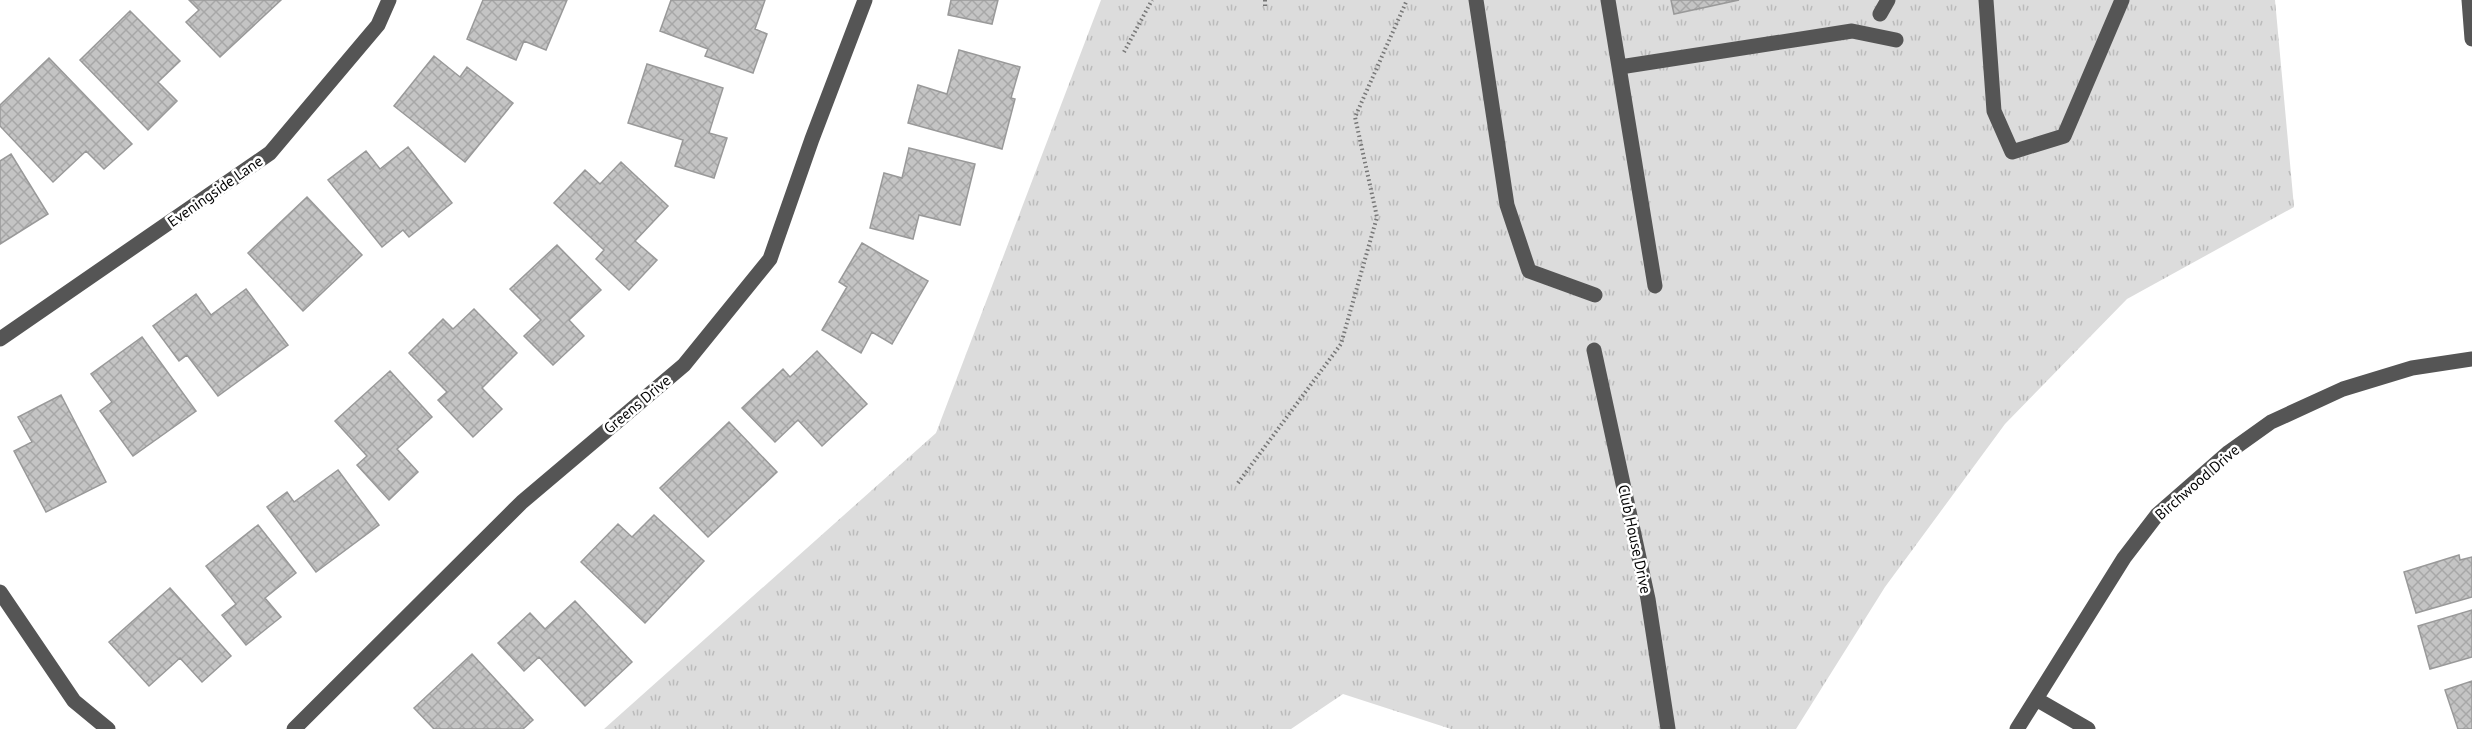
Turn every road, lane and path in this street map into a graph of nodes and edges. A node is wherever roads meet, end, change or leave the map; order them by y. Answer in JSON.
{"nodes":[{"id":1,"x":389,"y":0,"type":"edge"},
{"id":2,"x":865,"y":0,"type":"edge"},
{"id":3,"x":1152,"y":0,"type":"edge"},
{"id":4,"x":1265,"y":0,"type":"edge"},
{"id":5,"x":1407,"y":0,"type":"edge"},
{"id":6,"x":1476,"y":0,"type":"edge"},
{"id":7,"x":1608,"y":0,"type":"edge"},
{"id":8,"x":1986,"y":0,"type":"edge"},
{"id":9,"x":2122,"y":0,"type":"edge"},
{"id":10,"x":2469,"y":0,"type":"edge"},
{"id":11,"x":1266,"y":9,"type":"dead end"},
{"id":12,"x":2472,"y":39,"type":"edge"},
{"id":13,"x":1896,"y":40,"type":"dead end"},
{"id":14,"x":1124,"y":51,"type":"dead end"},
{"id":15,"x":1620,"y":67,"type":"junction"},
{"id":16,"x":1655,"y":286,"type":"dead end"},
{"id":17,"x":1594,"y":295,"type":"dead end"},
{"id":18,"x":0,"y":339,"type":"edge"},
{"id":19,"x":1594,"y":350,"type":"dead end"},
{"id":20,"x":2472,"y":359,"type":"edge"},
{"id":21,"x":1238,"y":483,"type":"dead end"},
{"id":22,"x":0,"y":592,"type":"edge"},
{"id":23,"x":2036,"y":699,"type":"junction"},
{"id":24,"x":108,"y":729,"type":"edge"},
{"id":25,"x":294,"y":729,"type":"edge"},
{"id":26,"x":1668,"y":729,"type":"edge"},
{"id":27,"x":2017,"y":729,"type":"edge"},
{"id":28,"x":2088,"y":729,"type":"edge"}],
"edges":[{"from":1,"to":18,"type":"street","name":"Eveningside Lane"},
{"from":2,"to":25,"type":"street","name":"Greens Drive"},
{"from":3,"to":14,"type":"path"},
{"from":4,"to":11,"type":"path"},
{"from":5,"to":21,"type":"path"},
{"from":6,"to":17,"type":"street"},
{"from":7,"to":15,"type":"street"},
{"from":8,"to":9,"type":"street"},
{"from":10,"to":12,"type":"street"},
{"from":13,"to":15,"type":"street"},
{"from":15,"to":16,"type":"street"},
{"from":19,"to":26,"type":"street","name":"Club House Drive"},
{"from":20,"to":23,"type":"street","name":"Birchwood Drive"},
{"from":22,"to":24,"type":"street"},
{"from":23,"to":27,"type":"street","name":"Birchwood Drive"},
{"from":23,"to":28,"type":"street"}]}
